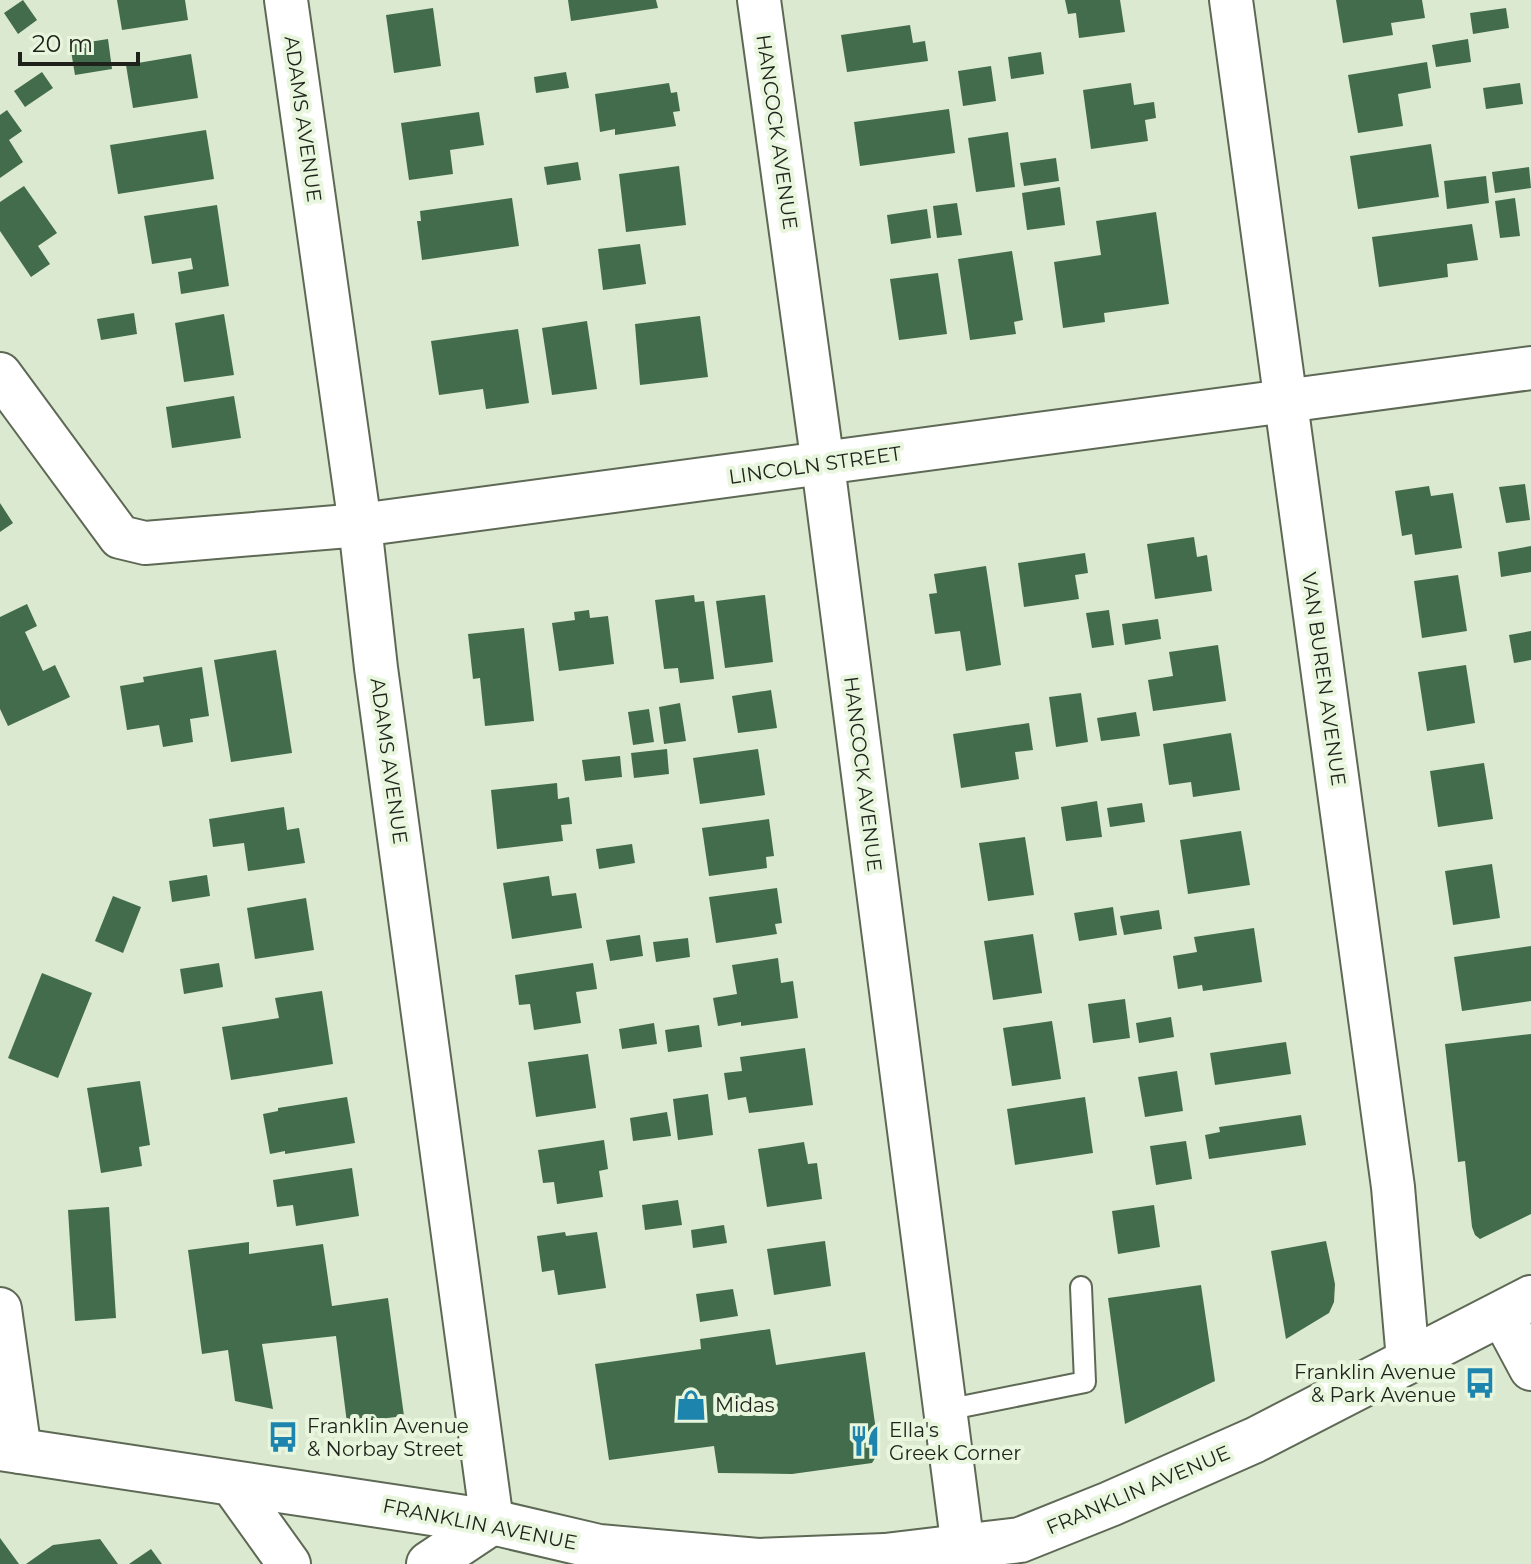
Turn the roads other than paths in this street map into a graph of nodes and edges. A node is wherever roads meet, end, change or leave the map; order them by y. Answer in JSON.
{"nodes":[{"id":1,"x":286,"y":0,"type":"edge"},
{"id":2,"x":759,"y":0,"type":"edge"},
{"id":3,"x":1231,"y":0,"type":"edge"},
{"id":4,"x":1531,"y":368,"type":"edge"},
{"id":5,"x":0,"y":374,"type":"edge"},
{"id":6,"x":1286,"y":401,"type":"junction"},
{"id":7,"x":823,"y":465,"type":"junction"},
{"id":8,"x":360,"y":525,"type":"junction"},
{"id":9,"x":1081,"y":1287,"type":"dead end"},
{"id":10,"x":1516,"y":1305,"type":"edge"},
{"id":11,"x":0,"y":1309,"type":"edge"},
{"id":12,"x":1408,"y":1360,"type":"junction"},
{"id":13,"x":1531,"y":1369,"type":"edge"},
{"id":14,"x":946,"y":1410,"type":"junction"},
{"id":15,"x":10,"y":1450,"type":"edge"},
{"id":16,"x":231,"y":1483,"type":"junction"},
{"id":17,"x":492,"y":1522,"type":"junction"},
{"id":18,"x":963,"y":1548,"type":"junction"},
{"id":19,"x":289,"y":1564,"type":"edge"},
{"id":20,"x":429,"y":1564,"type":"edge"}],
"edges":[{"from":1,"to":8,"type":"street","name":"ADAMS AVENUE"},
{"from":2,"to":7,"type":"street","name":"HANCOCK AVENUE"},
{"from":3,"to":6,"type":"street","name":"VAN BUREN AVENUE"},
{"from":4,"to":6,"type":"street","name":"LINCOLN STREET"},
{"from":5,"to":8,"type":"street","name":"LINCOLN STREET"},
{"from":6,"to":7,"type":"street","name":"LINCOLN STREET"},
{"from":6,"to":12,"type":"street","name":"VAN BUREN AVENUE"},
{"from":7,"to":8,"type":"street","name":"LINCOLN STREET"},
{"from":7,"to":14,"type":"street","name":"HANCOCK AVENUE"},
{"from":8,"to":17,"type":"street","name":"ADAMS AVENUE"},
{"from":9,"to":14,"type":"lane"},
{"from":10,"to":12,"type":"main road","name":"FRANKLIN AVENUE"},
{"from":10,"to":13,"type":"street"},
{"from":11,"to":15,"type":"street"},
{"from":12,"to":18,"type":"main road","name":"FRANKLIN AVENUE"},
{"from":14,"to":18,"type":"street","name":"HANCOCK AVENUE"},
{"from":15,"to":16,"type":"main road","name":"FRANKLIN AVENUE"},
{"from":16,"to":17,"type":"main road","name":"FRANKLIN AVENUE"},
{"from":16,"to":19,"type":"street"},
{"from":17,"to":18,"type":"main road","name":"FRANKLIN AVENUE"},
{"from":17,"to":20,"type":"main road"}]}
